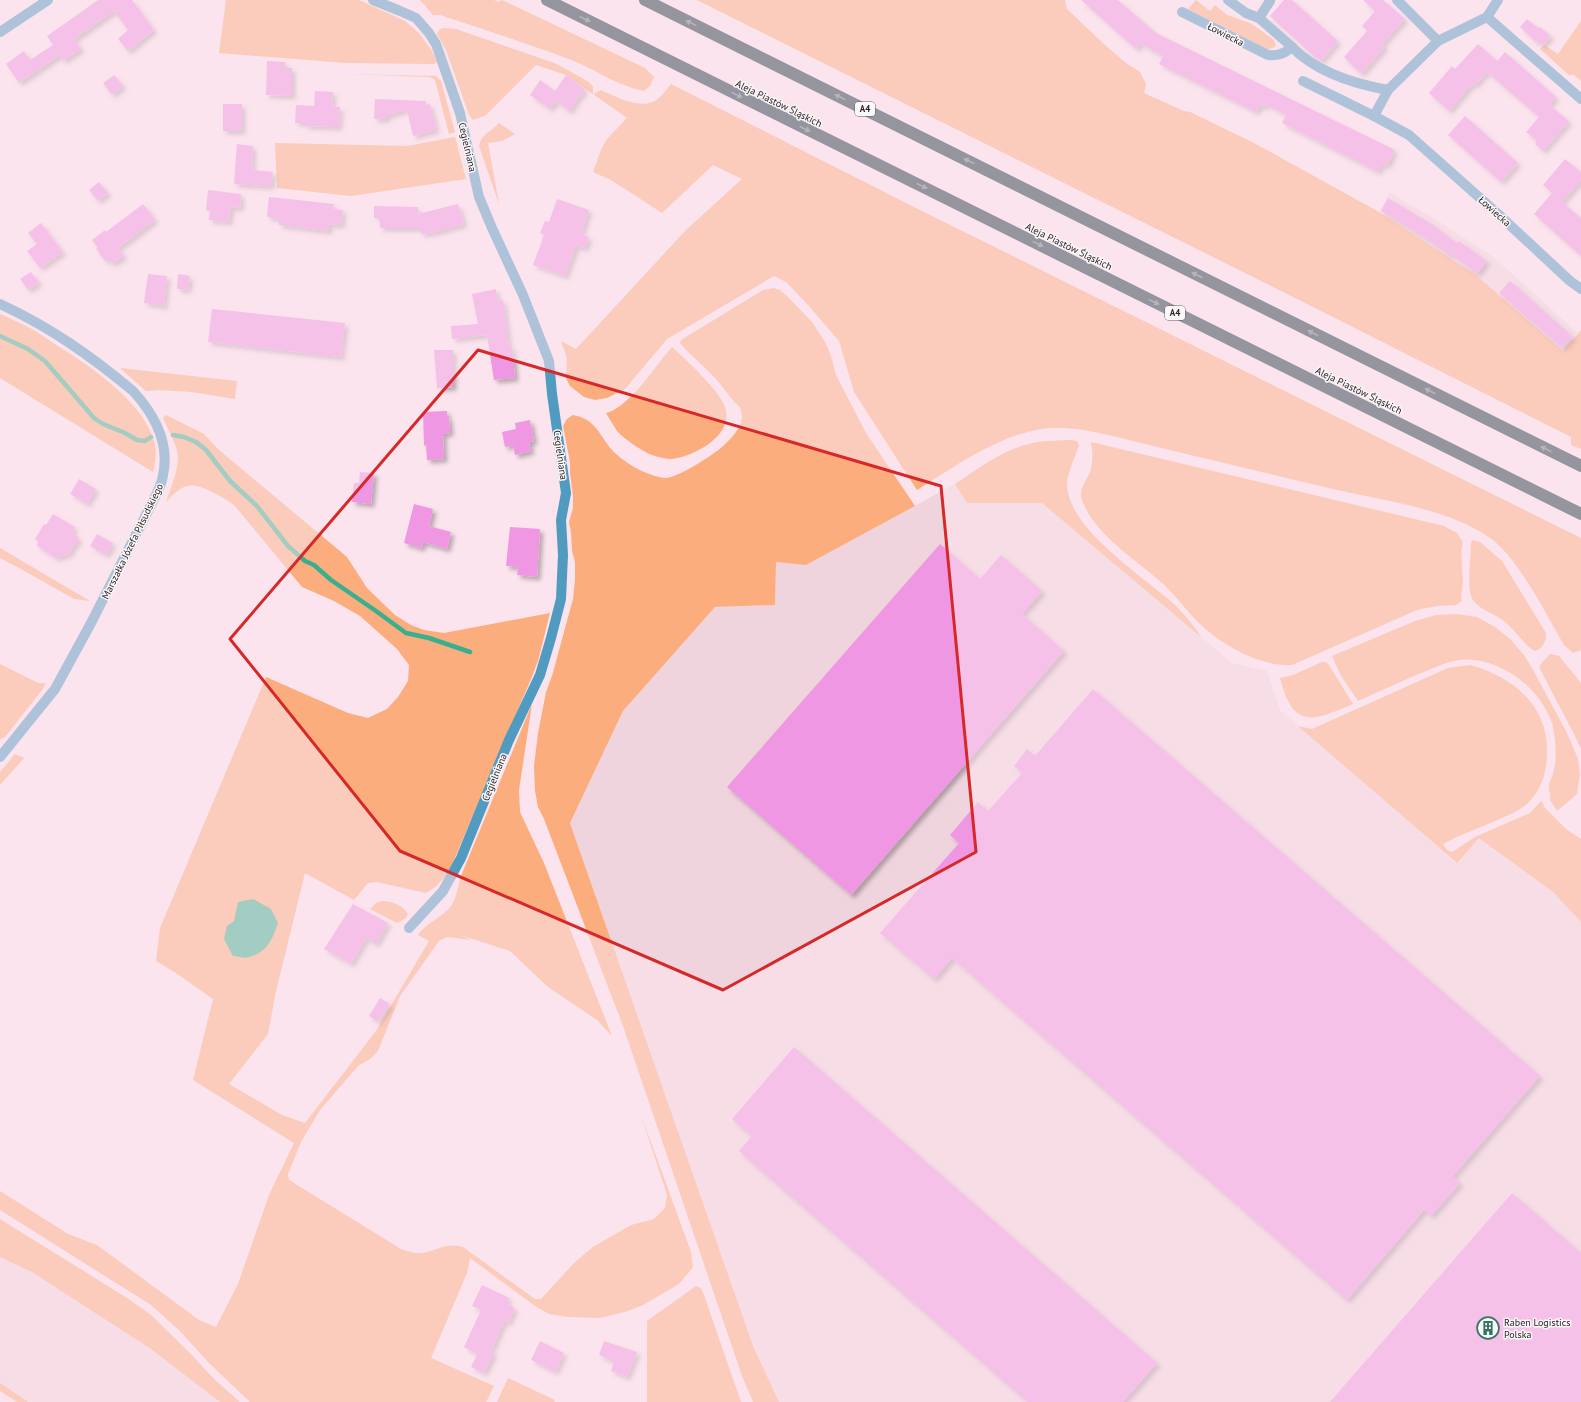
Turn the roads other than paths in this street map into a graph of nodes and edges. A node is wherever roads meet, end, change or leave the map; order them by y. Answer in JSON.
{"nodes":[{"id":1,"x":48,"y":0,"type":"edge"},
{"id":2,"x":373,"y":0,"type":"edge"},
{"id":3,"x":547,"y":0,"type":"edge"},
{"id":4,"x":645,"y":0,"type":"edge"},
{"id":5,"x":1228,"y":0,"type":"edge"},
{"id":6,"x":1270,"y":0,"type":"edge"},
{"id":7,"x":1397,"y":0,"type":"edge"},
{"id":8,"x":1498,"y":0,"type":"edge"},
{"id":9,"x":1182,"y":12,"type":"dead end"},
{"id":10,"x":1487,"y":17,"type":"junction"},
{"id":11,"x":1259,"y":18,"type":"junction"},
{"id":12,"x":0,"y":32,"type":"edge"},
{"id":13,"x":1438,"y":41,"type":"junction"},
{"id":14,"x":1292,"y":47,"type":"junction"},
{"id":15,"x":1303,"y":81,"type":"dead end"},
{"id":16,"x":1388,"y":90,"type":"junction"},
{"id":17,"x":1581,"y":99,"type":"edge"},
{"id":18,"x":1374,"y":116,"type":"junction"},
{"id":19,"x":1581,"y":289,"type":"edge"},
{"id":20,"x":0,"y":304,"type":"edge"},
{"id":21,"x":1581,"y":466,"type":"edge"},
{"id":22,"x":1581,"y":514,"type":"edge"},
{"id":23,"x":0,"y":757,"type":"edge"},
{"id":24,"x":409,"y":928,"type":"dead end"}],
"edges":[{"from":1,"to":12,"type":"street"},
{"from":2,"to":24,"type":"street","name":"Cegielniana"},
{"from":3,"to":22,"type":"highway","name":"Aleja Piastów Śląskich","number":"A4","one_way":true},
{"from":21,"to":4,"type":"highway","number":"A4","one_way":true},
{"from":5,"to":11,"type":"street"},
{"from":6,"to":11,"type":"street"},
{"from":7,"to":13,"type":"street"},
{"from":8,"to":10,"type":"street"},
{"from":9,"to":14,"type":"street","name":"Łowiecka"},
{"from":10,"to":13,"type":"street"},
{"from":10,"to":17,"type":"street"},
{"from":11,"to":14,"type":"street"},
{"from":13,"to":16,"type":"street"},
{"from":14,"to":16,"type":"street"},
{"from":15,"to":18,"type":"street"},
{"from":16,"to":18,"type":"street"},
{"from":18,"to":19,"type":"street","name":"Łowiecka"},
{"from":20,"to":23,"type":"street","name":"Marszałka Józefa Piłsudskiego"}]}
